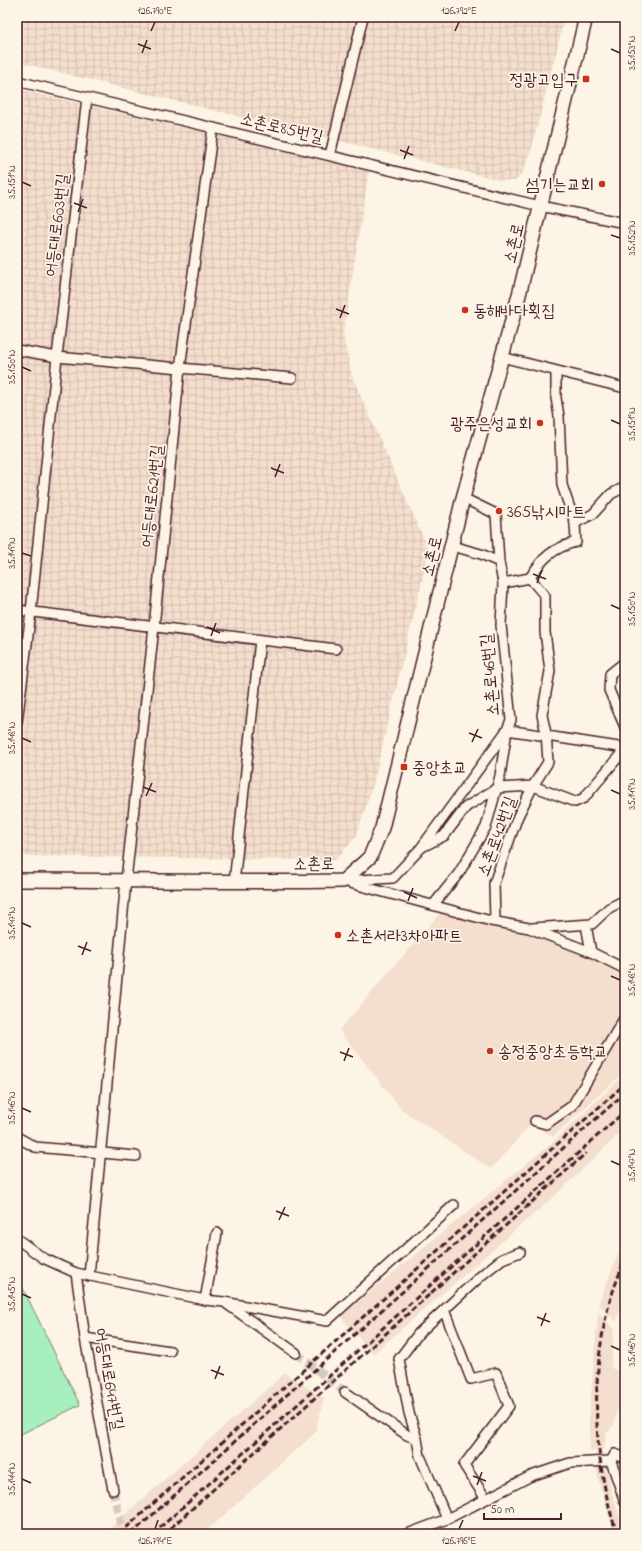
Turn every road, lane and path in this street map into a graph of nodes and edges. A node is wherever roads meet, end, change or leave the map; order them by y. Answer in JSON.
{"nodes":[{"id":1,"x":363,"y":17,"type":"edge"},
{"id":2,"x":586,"y":17,"type":"edge"},
{"id":3,"x":17,"y":81,"type":"edge"},
{"id":4,"x":87,"y":98,"type":"junction"},
{"id":5,"x":213,"y":128,"type":"junction"},
{"id":6,"x":330,"y":155,"type":"junction"},
{"id":7,"x":540,"y":206,"type":"junction"},
{"id":8,"x":625,"y":223,"type":"edge"},
{"id":9,"x":17,"y":350,"type":"edge"},
{"id":10,"x":57,"y":357,"type":"junction"},
{"id":11,"x":502,"y":358,"type":"junction"},
{"id":12,"x":180,"y":368,"type":"junction"},
{"id":13,"x":556,"y":372,"type":"junction"},
{"id":14,"x":292,"y":378,"type":"dead end"},
{"id":15,"x":625,"y":388,"type":"edge"},
{"id":16,"x":625,"y":487,"type":"edge"},
{"id":17,"x":463,"y":498,"type":"junction"},
{"id":18,"x":575,"y":523,"type":"junction"},
{"id":19,"x":452,"y":546,"type":"junction"},
{"id":20,"x":499,"y":562,"type":"junction"},
{"id":21,"x":530,"y":578,"type":"junction"},
{"id":22,"x":503,"y":583,"type":"junction"},
{"id":23,"x":17,"y":610,"type":"edge"},
{"id":24,"x":31,"y":612,"type":"junction"},
{"id":25,"x":154,"y":627,"type":"junction"},
{"id":26,"x":260,"y":640,"type":"junction"},
{"id":27,"x":336,"y":649,"type":"dead end"},
{"id":28,"x":625,"y":662,"type":"edge"},
{"id":29,"x":17,"y":722,"type":"edge"},
{"id":30,"x":625,"y":727,"type":"edge"},
{"id":31,"x":507,"y":730,"type":"junction"},
{"id":32,"x":546,"y":736,"type":"junction"},
{"id":33,"x":625,"y":749,"type":"edge"},
{"id":34,"x":533,"y":786,"type":"junction"},
{"id":35,"x":497,"y":788,"type":"junction"},
{"id":36,"x":421,"y":848,"type":"junction"},
{"id":37,"x":17,"y":880,"type":"edge"},
{"id":38,"x":126,"y":880,"type":"junction"},
{"id":39,"x":343,"y":881,"type":"junction"},
{"id":40,"x":234,"y":883,"type":"junction"},
{"id":41,"x":625,"y":900,"type":"edge"},
{"id":42,"x":434,"y":904,"type":"junction"},
{"id":43,"x":495,"y":922,"type":"junction"},
{"id":44,"x":586,"y":925,"type":"junction"},
{"id":45,"x":529,"y":928,"type":"junction"},
{"id":46,"x":590,"y":952,"type":"junction"},
{"id":47,"x":625,"y":969,"type":"edge"},
{"id":48,"x":625,"y":1017,"type":"edge"},
{"id":49,"x":535,"y":1121,"type":"dead end"},
{"id":50,"x":17,"y":1137,"type":"edge"},
{"id":51,"x":102,"y":1153,"type":"junction"},
{"id":52,"x":136,"y":1156,"type":"dead end"},
{"id":53,"x":454,"y":1206,"type":"dead end"},
{"id":54,"x":217,"y":1233,"type":"dead end"},
{"id":55,"x":17,"y":1239,"type":"edge"},
{"id":56,"x":520,"y":1252,"type":"dead end"},
{"id":57,"x":76,"y":1273,"type":"junction"},
{"id":58,"x":89,"y":1276,"type":"junction"},
{"id":59,"x":206,"y":1300,"type":"junction"},
{"id":60,"x":224,"y":1302,"type":"junction"},
{"id":61,"x":444,"y":1310,"type":"junction"},
{"id":62,"x":85,"y":1338,"type":"junction"},
{"id":63,"x":170,"y":1351,"type":"dead end"},
{"id":64,"x":296,"y":1353,"type":"tunnel mouth"},
{"id":65,"x":345,"y":1392,"type":"tunnel mouth"},
{"id":66,"x":417,"y":1439,"type":"junction"},
{"id":67,"x":625,"y":1458,"type":"edge"},
{"id":68,"x":611,"y":1461,"type":"junction"},
{"id":69,"x":113,"y":1490,"type":"tunnel mouth"},
{"id":70,"x":486,"y":1499,"type":"junction"},
{"id":71,"x":625,"y":1502,"type":"edge"},
{"id":72,"x":447,"y":1519,"type":"junction"},
{"id":73,"x":407,"y":1534,"type":"edge"}],
"edges":[{"from":1,"to":6,"type":"street"},
{"from":2,"to":7,"type":"street","name":"소촌로"},
{"from":3,"to":4,"type":"street","name":"소촌로85번길"},
{"from":4,"to":5,"type":"street","name":"소촌로85번길"},
{"from":4,"to":10,"type":"street","name":"어등대로603번길"},
{"from":5,"to":6,"type":"street","name":"소촌로85번길"},
{"from":5,"to":12,"type":"street"},
{"from":6,"to":7,"type":"street","name":"소촌로85번길"},
{"from":7,"to":8,"type":"street","name":"소촌로85번길"},
{"from":7,"to":11,"type":"street","name":"소촌로"},
{"from":9,"to":10,"type":"street"},
{"from":10,"to":12,"type":"street"},
{"from":10,"to":24,"type":"street"},
{"from":11,"to":13,"type":"street"},
{"from":11,"to":17,"type":"street","name":"소촌로"},
{"from":12,"to":14,"type":"street"},
{"from":12,"to":25,"type":"street","name":"어등대로621번길"},
{"from":13,"to":15,"type":"street"},
{"from":13,"to":18,"type":"street"},
{"from":16,"to":18,"type":"street"},
{"from":17,"to":19,"type":"street","name":"소촌로"},
{"from":17,"to":20,"type":"street","name":"소촌로46번길"},
{"from":18,"to":21,"type":"street"},
{"from":19,"to":20,"type":"street"},
{"from":19,"to":39,"type":"street","name":"소촌로"},
{"from":20,"to":22,"type":"street","name":"소촌로46번길"},
{"from":21,"to":22,"type":"street"},
{"from":21,"to":32,"type":"street"},
{"from":22,"to":31,"type":"street","name":"소촌로46번길"},
{"from":23,"to":24,"type":"street"},
{"from":24,"to":25,"type":"street"},
{"from":24,"to":29,"type":"street"},
{"from":25,"to":26,"type":"street"},
{"from":25,"to":38,"type":"street"},
{"from":26,"to":27,"type":"street"},
{"from":26,"to":40,"type":"street"},
{"from":28,"to":30,"type":"street"},
{"from":31,"to":32,"type":"street"},
{"from":31,"to":35,"type":"street","name":"소촌로46번길"},
{"from":31,"to":36,"type":"street"},
{"from":32,"to":33,"type":"street"},
{"from":32,"to":34,"type":"street"},
{"from":33,"to":34,"type":"street"},
{"from":34,"to":35,"type":"street"},
{"from":34,"to":43,"type":"street","name":"소촌로42번길"},
{"from":35,"to":36,"type":"street"},
{"from":35,"to":42,"type":"street","name":"소촌로42번길"},
{"from":36,"to":39,"type":"street"},
{"from":37,"to":38,"type":"street","name":"소촌로"},
{"from":38,"to":40,"type":"street","name":"소촌로"},
{"from":38,"to":51,"type":"street"},
{"from":39,"to":40,"type":"street","name":"소촌로"},
{"from":39,"to":42,"type":"street"},
{"from":41,"to":44,"type":"street"},
{"from":42,"to":43,"type":"street"},
{"from":43,"to":45,"type":"street"},
{"from":44,"to":45,"type":"street"},
{"from":44,"to":46,"type":"street"},
{"from":45,"to":46,"type":"street"},
{"from":46,"to":47,"type":"street"},
{"from":48,"to":49,"type":"street"},
{"from":50,"to":51,"type":"street"},
{"from":51,"to":52,"type":"street"},
{"from":51,"to":58,"type":"street"},
{"from":53,"to":60,"type":"street"},
{"from":54,"to":59,"type":"street"},
{"from":55,"to":57,"type":"street"},
{"from":56,"to":61,"type":"street"},
{"from":57,"to":58,"type":"street"},
{"from":57,"to":62,"type":"street","name":"어등대로647번길"},
{"from":58,"to":59,"type":"street"},
{"from":59,"to":60,"type":"street"},
{"from":60,"to":64,"type":"street"},
{"from":61,"to":66,"type":"street"},
{"from":61,"to":70,"type":"street"},
{"from":62,"to":63,"type":"street"},
{"from":62,"to":69,"type":"street","name":"어등대로647번길"},
{"from":65,"to":66,"type":"street"},
{"from":66,"to":72,"type":"street"},
{"from":67,"to":68,"type":"street"},
{"from":68,"to":70,"type":"street"},
{"from":68,"to":71,"type":"street"},
{"from":70,"to":72,"type":"street"},
{"from":72,"to":73,"type":"street"}]}
